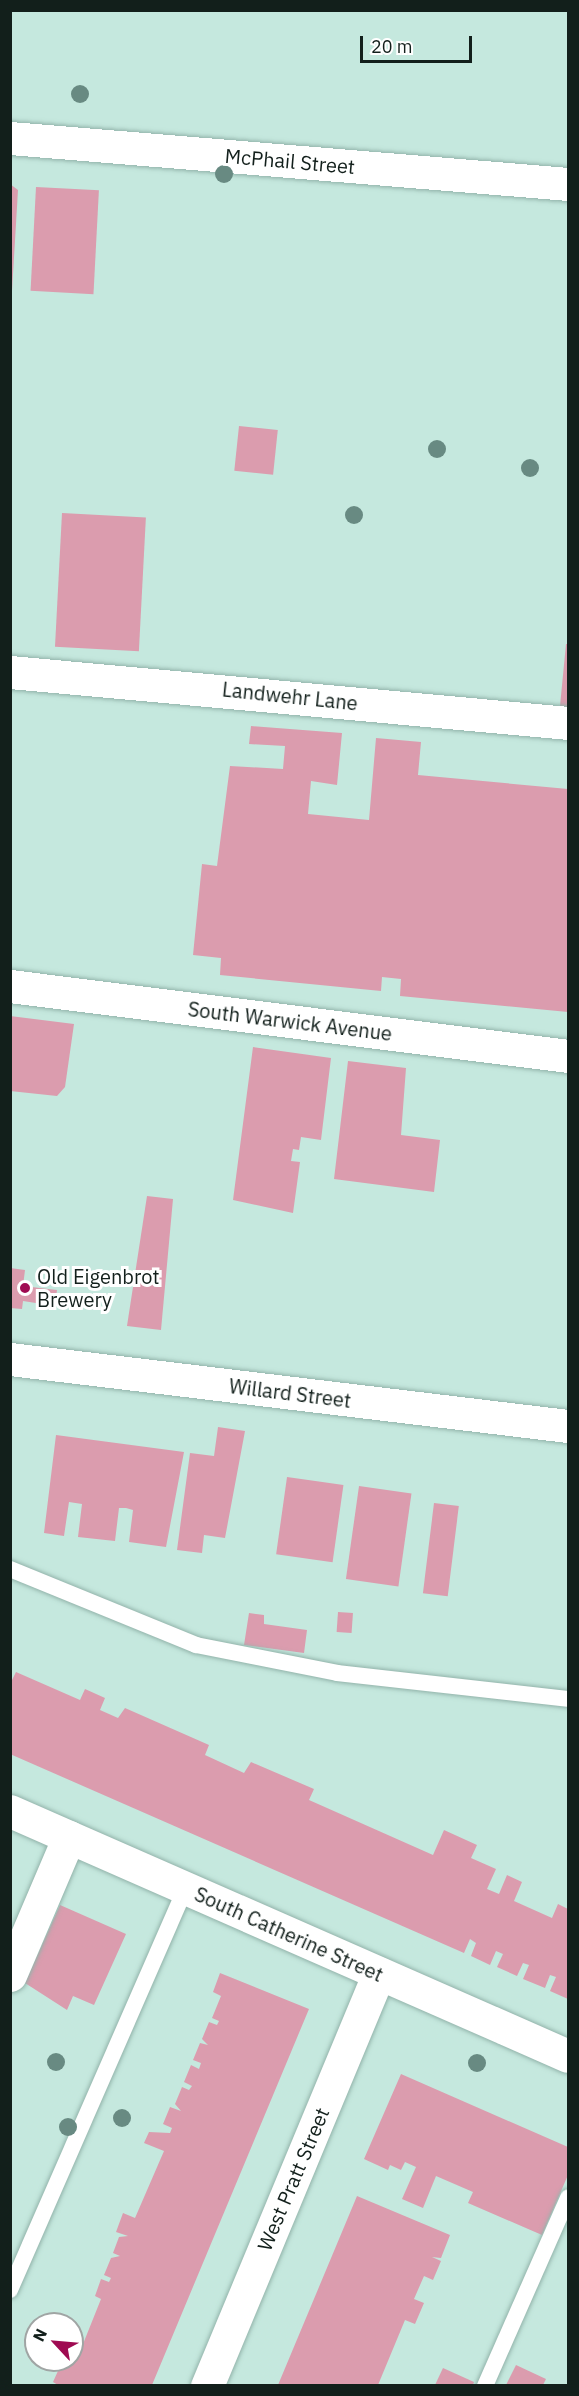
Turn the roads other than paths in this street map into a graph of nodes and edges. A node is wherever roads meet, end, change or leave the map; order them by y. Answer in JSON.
{"nodes":[{"id":1,"x":10,"y":138,"type":"edge"},
{"id":2,"x":568,"y":184,"type":"edge"},
{"id":3,"x":10,"y":672,"type":"edge"},
{"id":4,"x":568,"y":723,"type":"edge"},
{"id":5,"x":10,"y":986,"type":"edge"},
{"id":6,"x":568,"y":1056,"type":"edge"},
{"id":7,"x":10,"y":1359,"type":"edge"},
{"id":8,"x":568,"y":1426,"type":"edge"},
{"id":9,"x":10,"y":1569,"type":"edge"},
{"id":10,"x":568,"y":1699,"type":"edge"},
{"id":11,"x":10,"y":1811,"type":"edge"},
{"id":12,"x":69,"y":1837,"type":"junction"},
{"id":13,"x":186,"y":1888,"type":"junction"},
{"id":14,"x":379,"y":1973,"type":"junction"},
{"id":15,"x":10,"y":1975,"type":"edge"},
{"id":16,"x":568,"y":2056,"type":"edge"},
{"id":17,"x":568,"y":2198,"type":"edge"},
{"id":18,"x":10,"y":2290,"type":"edge"},
{"id":19,"x":207,"y":2385,"type":"edge"},
{"id":20,"x":485,"y":2385,"type":"edge"}],
"edges":[{"from":1,"to":2,"type":"street","name":"McPhail Street"},
{"from":3,"to":4,"type":"street","name":"Landwehr Lane"},
{"from":5,"to":6,"type":"street","name":"South Warwick Avenue"},
{"from":7,"to":8,"type":"street","name":"Willard Street"},
{"from":9,"to":10,"type":"lane"},
{"from":11,"to":12,"type":"street","name":"South Catherine Street"},
{"from":12,"to":13,"type":"street","name":"South Catherine Street"},
{"from":12,"to":15,"type":"street"},
{"from":13,"to":14,"type":"street","name":"South Catherine Street"},
{"from":13,"to":18,"type":"lane"},
{"from":14,"to":16,"type":"street","name":"South Catherine Street"},
{"from":14,"to":19,"type":"street","name":"West Pratt Street"},
{"from":17,"to":20,"type":"lane"}]}
